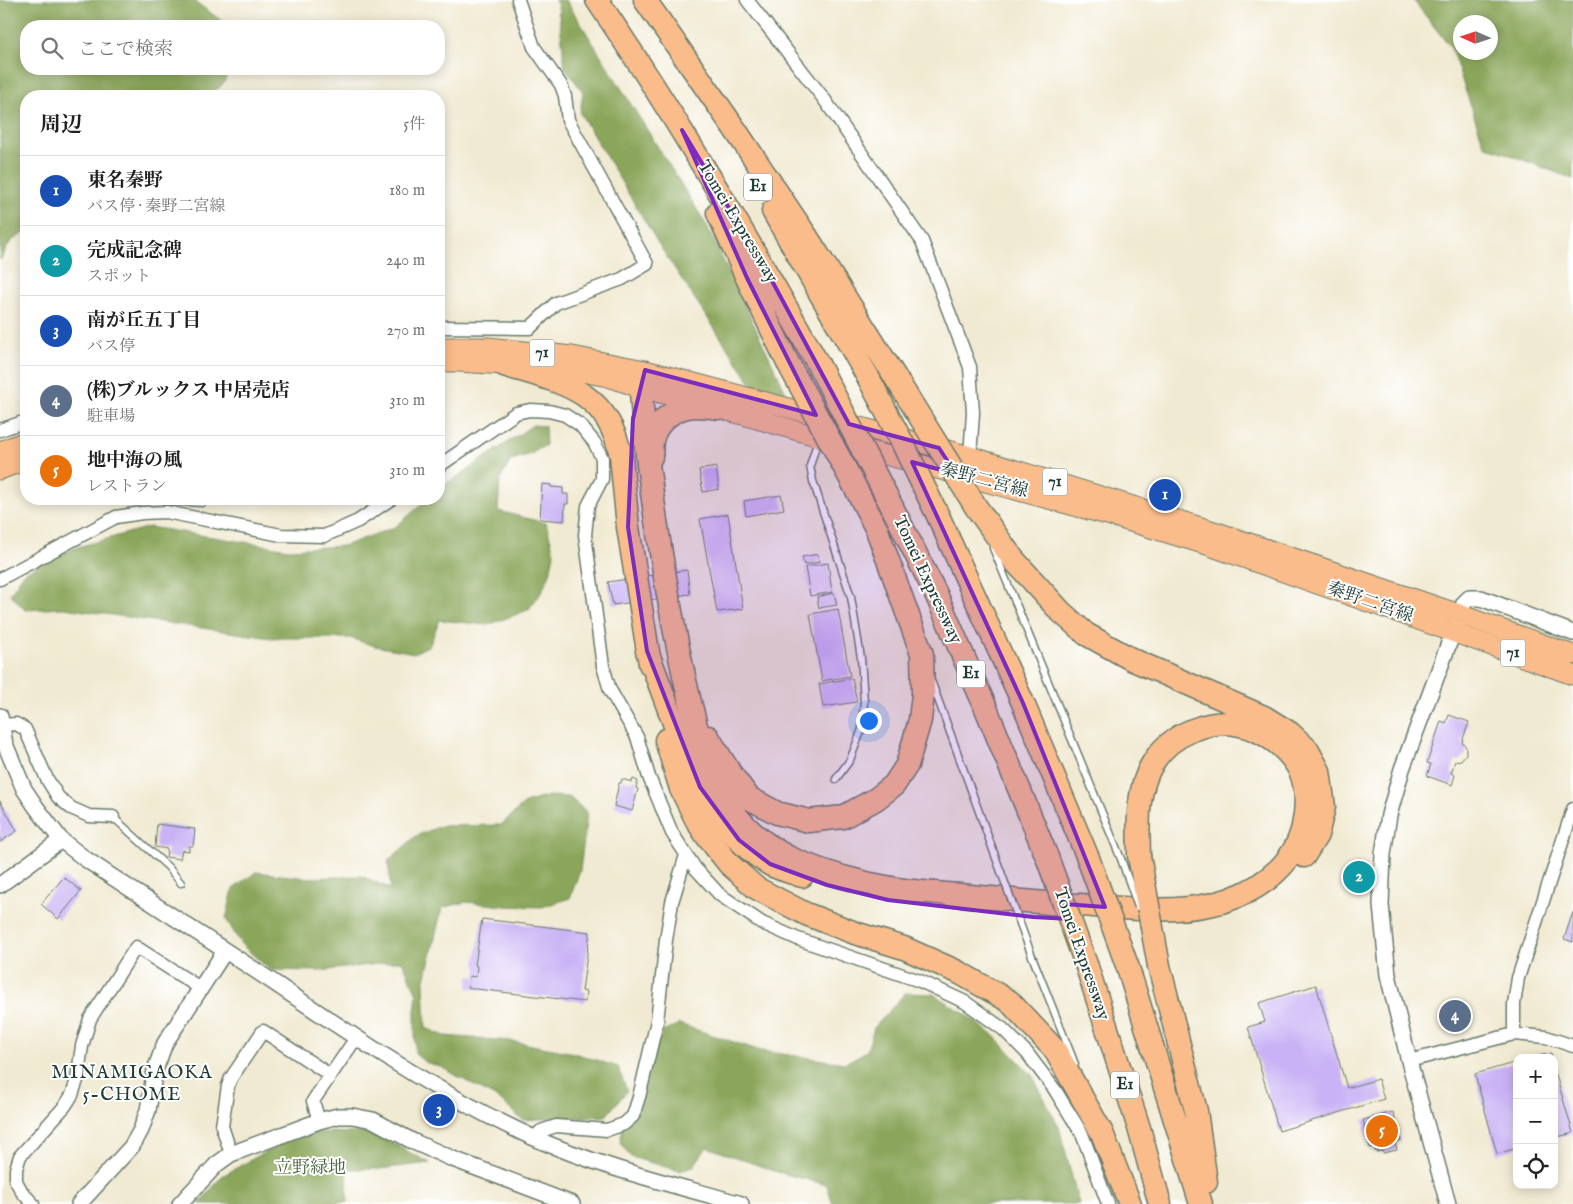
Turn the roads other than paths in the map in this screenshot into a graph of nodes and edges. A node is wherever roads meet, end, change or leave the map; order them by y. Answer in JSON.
{"nodes":[{"id":1,"x":518,"y":0,"type":"edge"},
{"id":2,"x":597,"y":0,"type":"edge"},
{"id":3,"x":643,"y":0,"type":"edge"},
{"id":4,"x":747,"y":0,"type":"edge"},
{"id":5,"x":682,"y":130,"type":"junction"},
{"id":6,"x":445,"y":327,"type":"edge"},
{"id":7,"x":445,"y":347,"type":"edge"},
{"id":8,"x":445,"y":362,"type":"edge"},
{"id":9,"x":504,"y":365,"type":"junction"},
{"id":10,"x":643,"y":379,"type":"junction"},
{"id":11,"x":718,"y":408,"type":"junction"},
{"id":12,"x":20,"y":422,"type":"edge"},
{"id":13,"x":1,"y":428,"type":"edge"},
{"id":14,"x":819,"y":437,"type":"junction"},
{"id":15,"x":20,"y":443,"type":"edge"},
{"id":16,"x":0,"y":451,"type":"edge"},
{"id":17,"x":970,"y":456,"type":"junction"},
{"id":18,"x":20,"y":462,"type":"edge"},
{"id":19,"x":445,"y":462,"type":"edge"},
{"id":20,"x":0,"y":470,"type":"edge"},
{"id":21,"x":650,"y":482,"type":"junction"},
{"id":22,"x":201,"y":505,"type":"edge"},
{"id":23,"x":382,"y":505,"type":"edge"},
{"id":24,"x":976,"y":507,"type":"junction"},
{"id":25,"x":200,"y":519,"type":"junction"},
{"id":26,"x":628,"y":527,"type":"junction"},
{"id":27,"x":987,"y":534,"type":"dead end"},
{"id":28,"x":991,"y":543,"type":"dead end"},
{"id":29,"x":0,"y":579,"type":"edge"},
{"id":30,"x":1459,"y":614,"type":"junction"},
{"id":31,"x":1452,"y":631,"type":"junction"},
{"id":32,"x":1573,"y":633,"type":"edge"},
{"id":33,"x":647,"y":651,"type":"junction"},
{"id":34,"x":922,"y":654,"type":"junction"},
{"id":35,"x":1573,"y":655,"type":"edge"},
{"id":36,"x":1573,"y":675,"type":"edge"},
{"id":37,"x":692,"y":710,"type":"junction"},
{"id":38,"x":1,"y":720,"type":"edge"},
{"id":39,"x":836,"y":779,"type":"dead end"},
{"id":40,"x":1573,"y":809,"type":"edge"},
{"id":41,"x":113,"y":817,"type":"joint"},
{"id":42,"x":61,"y":840,"type":"junction"},
{"id":43,"x":686,"y":855,"type":"junction"},
{"id":44,"x":1130,"y":857,"type":"junction"},
{"id":45,"x":181,"y":883,"type":"dead end"},
{"id":46,"x":0,"y":884,"type":"edge"},
{"id":47,"x":1140,"y":912,"type":"dead end"},
{"id":48,"x":1143,"y":921,"type":"dead end"},
{"id":49,"x":225,"y":951,"type":"junction"},
{"id":50,"x":1159,"y":966,"type":"junction"},
{"id":51,"x":200,"y":988,"type":"junction"},
{"id":52,"x":1514,"y":1034,"type":"junction"},
{"id":53,"x":356,"y":1038,"type":"junction"},
{"id":54,"x":1573,"y":1046,"type":"edge"},
{"id":55,"x":1409,"y":1062,"type":"junction"},
{"id":56,"x":1078,"y":1071,"type":"dead end"},
{"id":57,"x":330,"y":1076,"type":"junction"},
{"id":58,"x":1085,"y":1089,"type":"dead end"},
{"id":59,"x":319,"y":1121,"type":"junction"},
{"id":60,"x":1102,"y":1133,"type":"junction"},
{"id":61,"x":534,"y":1138,"type":"junction"},
{"id":62,"x":231,"y":1154,"type":"junction"},
{"id":63,"x":693,"y":1197,"type":"edge"},
{"id":64,"x":34,"y":1204,"type":"edge"},
{"id":65,"x":79,"y":1204,"type":"edge"},
{"id":66,"x":180,"y":1204,"type":"edge"},
{"id":67,"x":572,"y":1204,"type":"edge"},
{"id":68,"x":741,"y":1204,"type":"edge"},
{"id":69,"x":1108,"y":1204,"type":"edge"},
{"id":70,"x":1130,"y":1204,"type":"edge"},
{"id":71,"x":1160,"y":1204,"type":"edge"},
{"id":72,"x":1201,"y":1204,"type":"edge"},
{"id":73,"x":1209,"y":1204,"type":"edge"},
{"id":74,"x":1448,"y":1204,"type":"edge"}],
"edges":[{"from":1,"to":6,"type":"street"},
{"from":2,"to":5,"type":"highway","name":"Tomei Expressway","number":"E1"},
{"from":3,"to":24,"type":"highway","bridge":true},
{"from":3,"to":72,"type":"highway","name":"Tomei Expressway","number":"E1","bridge":true},
{"from":4,"to":17,"type":"street"},
{"from":5,"to":34,"type":"highway","bridge":true},
{"from":5,"to":71,"type":"highway","name":"Tomei Expressway","number":"E1","bridge":true},
{"from":7,"to":10,"type":"main road","name":"秦野二宮線","number":"71"},
{"from":8,"to":9,"type":"main road","name":"秦野二宮線","number":"71"},
{"from":9,"to":10,"type":"main road","name":"秦野二宮線","number":"71"},
{"from":9,"to":26,"type":"highway"},
{"from":10,"to":11,"type":"main road","name":"秦野二宮線","number":"71"},
{"from":10,"to":17,"type":"main road","name":"秦野二宮線","number":"71"},
{"from":10,"to":21,"type":"highway"},
{"from":10,"to":26,"type":"highway"},
{"from":11,"to":14,"type":"main road","name":"秦野二宮線","number":"71"},
{"from":11,"to":21,"type":"highway"},
{"from":12,"to":13,"type":"street"},
{"from":14,"to":31,"type":"main road","name":"秦野二宮線","number":"71"},
{"from":14,"to":39,"type":"lane"},
{"from":15,"to":16,"type":"main road"},
{"from":17,"to":30,"type":"main road","name":"秦野二宮線","number":"71"},
{"from":18,"to":20,"type":"main road"},
{"from":19,"to":43,"type":"street"},
{"from":21,"to":37,"type":"highway"},
{"from":22,"to":25,"type":"lane"},
{"from":23,"to":25,"type":"street"},
{"from":24,"to":27,"type":"lane"},
{"from":24,"to":33,"type":"highway"},
{"from":25,"to":29,"type":"street"},
{"from":26,"to":33,"type":"highway"},
{"from":28,"to":44,"type":"lane"},
{"from":30,"to":31,"type":"street"},
{"from":30,"to":32,"type":"street"},
{"from":30,"to":35,"type":"main road","name":"秦野二宮線","number":"71"},
{"from":31,"to":36,"type":"main road","name":"秦野二宮線","number":"71"},
{"from":31,"to":55,"type":"street"},
{"from":33,"to":60,"type":"highway"},
{"from":34,"to":37,"type":"highway"},
{"from":34,"to":56,"type":"lane","bridge":true},
{"from":37,"to":44,"type":"highway"},
{"from":38,"to":41,"type":"street"},
{"from":38,"to":42,"type":"street"},
{"from":40,"to":52,"type":"street"},
{"from":41,"to":45,"type":"lane"},
{"from":42,"to":46,"type":"street"},
{"from":42,"to":49,"type":"street"},
{"from":43,"to":61,"type":"street"},
{"from":43,"to":69,"type":"street"},
{"from":44,"to":47,"type":"lane","bridge":true},
{"from":44,"to":50,"type":"highway","bridge":true},
{"from":48,"to":50,"type":"lane","bridge":true},
{"from":49,"to":51,"type":"street"},
{"from":49,"to":53,"type":"street"},
{"from":50,"to":73,"type":"highway"},
{"from":51,"to":64,"type":"street"},
{"from":51,"to":65,"type":"street"},
{"from":52,"to":54,"type":"street"},
{"from":52,"to":55,"type":"street"},
{"from":53,"to":57,"type":"street"},
{"from":53,"to":61,"type":"street"},
{"from":55,"to":74,"type":"street"},
{"from":57,"to":59,"type":"street"},
{"from":57,"to":62,"type":"street"},
{"from":58,"to":60,"type":"lane"},
{"from":59,"to":62,"type":"street"},
{"from":59,"to":67,"type":"street"},
{"from":60,"to":70,"type":"highway"},
{"from":61,"to":63,"type":"street"},
{"from":62,"to":66,"type":"street"},
{"from":63,"to":68,"type":"street"}]}
